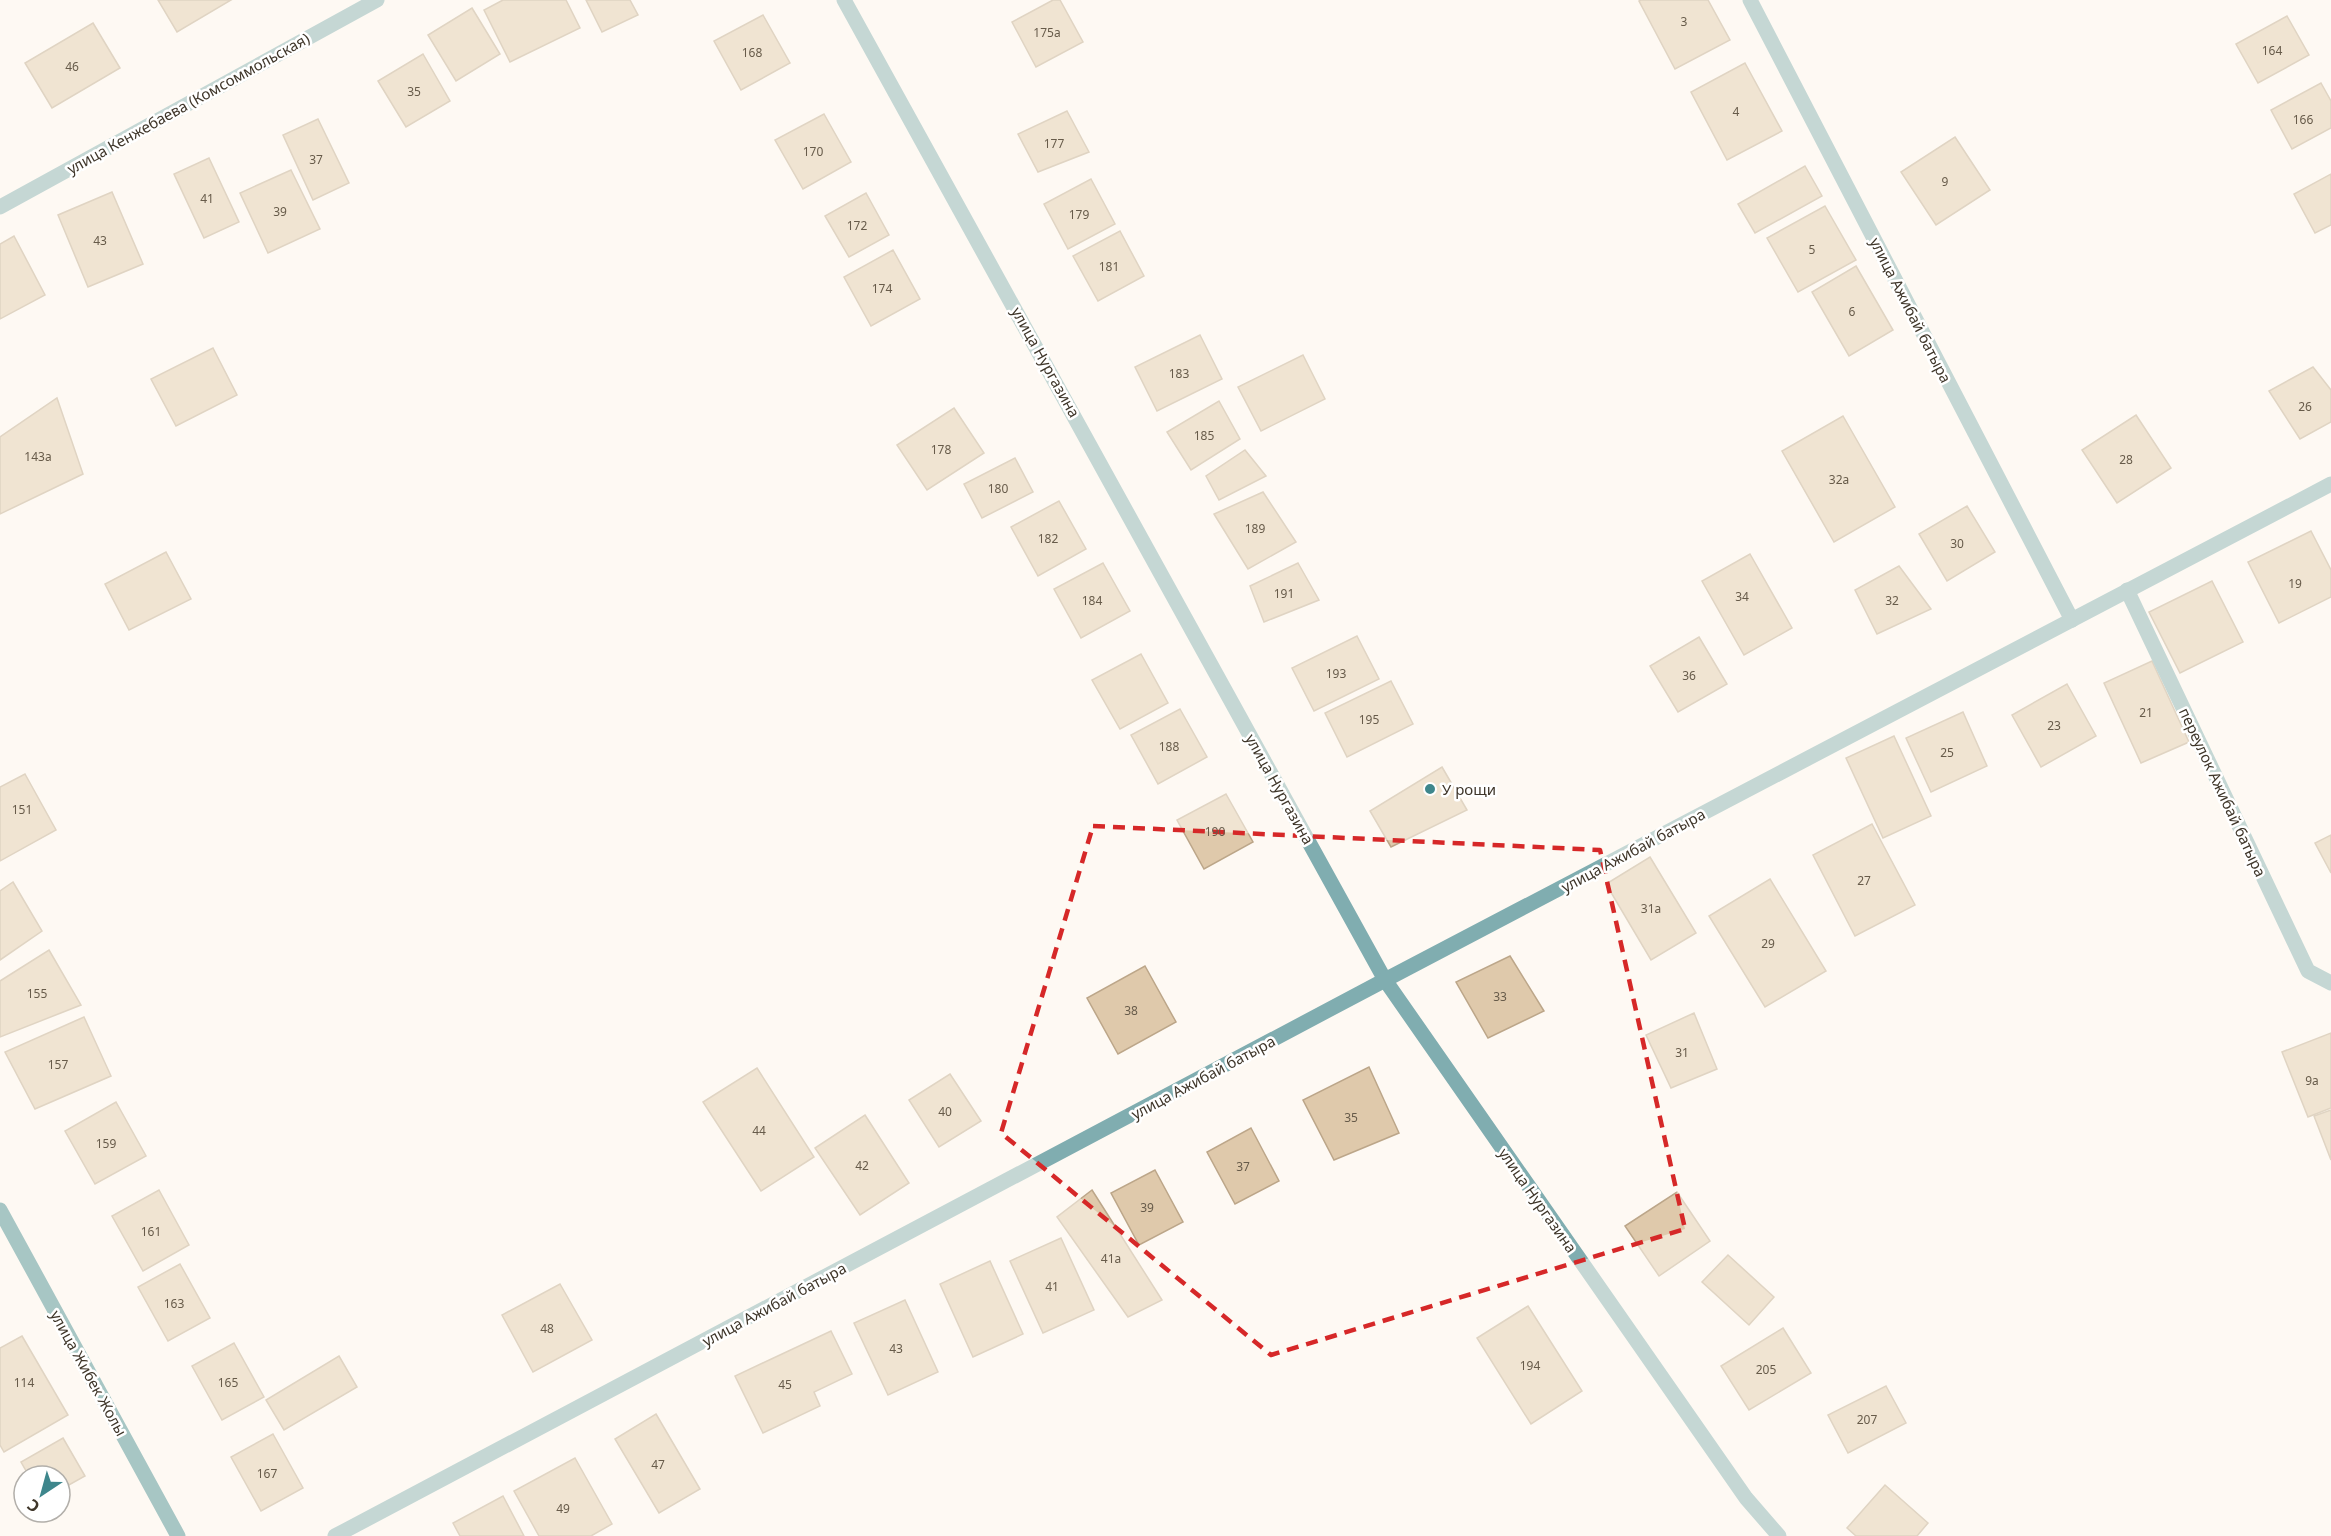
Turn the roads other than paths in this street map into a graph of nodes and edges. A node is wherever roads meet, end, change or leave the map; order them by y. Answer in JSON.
{"nodes":[{"id":1,"x":377,"y":0,"type":"edge"},
{"id":2,"x":844,"y":0,"type":"edge"},
{"id":3,"x":1750,"y":0,"type":"edge"},
{"id":4,"x":0,"y":207,"type":"edge"},
{"id":5,"x":2331,"y":484,"type":"edge"},
{"id":6,"x":2127,"y":590,"type":"junction"},
{"id":7,"x":2072,"y":620,"type":"junction"},
{"id":8,"x":1385,"y":980,"type":"junction"},
{"id":9,"x":2331,"y":983,"type":"edge"},
{"id":10,"x":0,"y":1210,"type":"edge"},
{"id":11,"x":178,"y":1536,"type":"edge"},
{"id":12,"x":335,"y":1536,"type":"edge"},
{"id":13,"x":1779,"y":1536,"type":"edge"}],
"edges":[{"from":1,"to":4,"type":"street","name":"улица Кенжебаева (Комсоммольская)"},
{"from":2,"to":8,"type":"street","name":"улица Нургазина"},
{"from":3,"to":7,"type":"street","name":"улица Ажибай батыра"},
{"from":5,"to":6,"type":"street","name":"улица Ажибай батыра"},
{"from":6,"to":7,"type":"street","name":"улица Ажибай батыра"},
{"from":6,"to":9,"type":"street","name":"переулок Ажибай батыра"},
{"from":7,"to":8,"type":"street","name":"улица Ажибай батыра"},
{"from":8,"to":12,"type":"street","name":"улица Ажибай батыра"},
{"from":8,"to":13,"type":"street","name":"улица Нургазина"},
{"from":10,"to":11,"type":"main road","name":"улица Жибек Жолы"}]}
